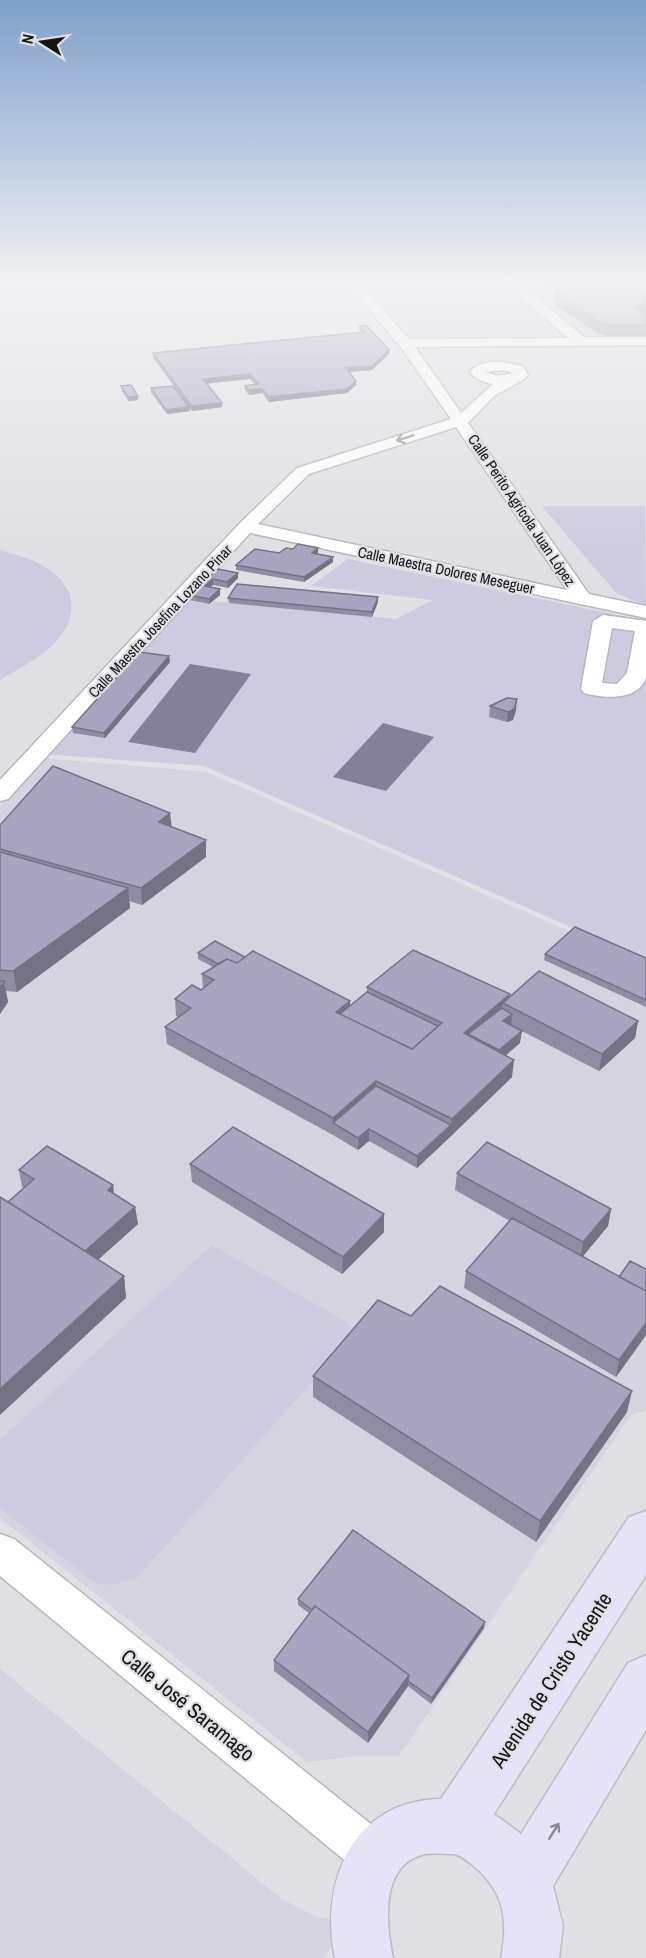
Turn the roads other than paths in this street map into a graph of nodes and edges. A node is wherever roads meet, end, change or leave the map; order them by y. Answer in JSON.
{"nodes":[{"id":1,"x":425,"y":371,"type":"edge"},
{"id":2,"x":510,"y":380,"type":"dead end"},
{"id":3,"x":461,"y":421,"type":"junction"},
{"id":4,"x":246,"y":527,"type":"junction"},
{"id":5,"x":583,"y":599,"type":"junction"},
{"id":6,"x":634,"y":615,"type":"edge"},
{"id":7,"x":0,"y":795,"type":"edge"},
{"id":8,"x":646,"y":1533,"type":"edge"},
{"id":9,"x":0,"y":1552,"type":"edge"},
{"id":10,"x":646,"y":1681,"type":"edge"},
{"id":11,"x":455,"y":1826,"type":"junction"},
{"id":12,"x":376,"y":1857,"type":"junction"},
{"id":13,"x":524,"y":1881,"type":"junction"},
{"id":14,"x":364,"y":1958,"type":"edge"},
{"id":15,"x":530,"y":1958,"type":"edge"}],
"edges":[{"from":1,"to":3,"type":"street","name":"Calle Perito Agrícola Juan López"},
{"from":2,"to":3,"type":"street"},
{"from":3,"to":4,"type":"street","name":"Calle Maestra Josefina Lozano Pinar","one_way":true},
{"from":3,"to":5,"type":"street","name":"Calle Perito Agrícola Juan López"},
{"from":4,"to":5,"type":"street","name":"Calle Maestra Dolores Meseguer"},
{"from":4,"to":7,"type":"street","name":"Calle Maestra Josefina Lozano Pinar"},
{"from":5,"to":6,"type":"street","name":"Calle Maestra Dolores Meseguer"},
{"from":8,"to":11,"type":"main road","name":"Avenida de Cristo Yacente"},
{"from":9,"to":12,"type":"street","name":"Calle José Saramago"},
{"from":13,"to":10,"type":"main road","one_way":true},
{"from":11,"to":12,"type":"main road"},
{"from":11,"to":13,"type":"main road"},
{"from":12,"to":14,"type":"main road"},
{"from":13,"to":15,"type":"main road"}]}
